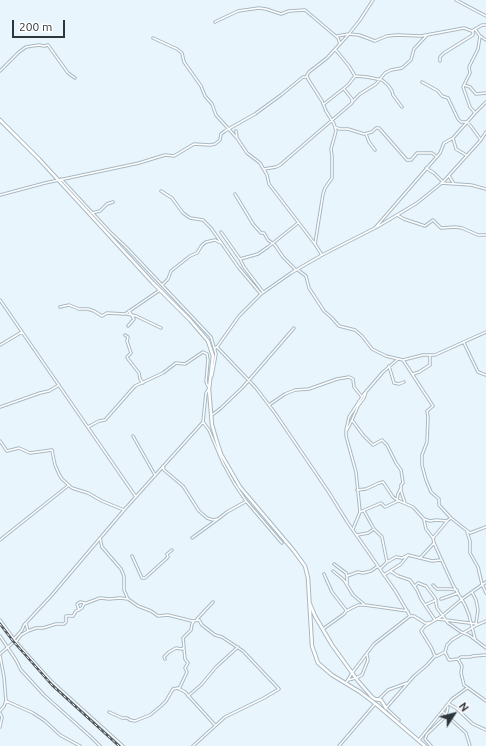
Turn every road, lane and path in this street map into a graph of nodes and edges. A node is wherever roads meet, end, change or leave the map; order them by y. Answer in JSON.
{"nodes":[{"id":1,"x":373,"y":0,"type":"edge"},
{"id":2,"x":456,"y":0,"type":"edge"},
{"id":3,"x":486,"y":16,"type":"edge"},
{"id":4,"x":215,"y":22,"type":"dead end"},
{"id":5,"x":486,"y":25,"type":"edge"},
{"id":6,"x":474,"y":30,"type":"junction"},
{"id":7,"x":349,"y":34,"type":"junction"},
{"id":8,"x":427,"y":35,"type":"junction"},
{"id":9,"x":337,"y":36,"type":"junction"},
{"id":10,"x":480,"y":36,"type":"junction"},
{"id":11,"x":153,"y":38,"type":"dead end"},
{"id":12,"x":486,"y":40,"type":"edge"},
{"id":13,"x":340,"y":44,"type":"junction"},
{"id":14,"x":335,"y":49,"type":"junction"},
{"id":15,"x":440,"y":61,"type":"dead end"},
{"id":16,"x":0,"y":71,"type":"edge"},
{"id":17,"x":354,"y":76,"type":"junction"},
{"id":18,"x":307,"y":77,"type":"junction"},
{"id":19,"x":75,"y":78,"type":"dead end"},
{"id":20,"x":379,"y":80,"type":"junction"},
{"id":21,"x":422,"y":82,"type":"dead end"},
{"id":22,"x":464,"y":85,"type":"junction"},
{"id":23,"x":344,"y":88,"type":"junction"},
{"id":24,"x":486,"y":93,"type":"edge"},
{"id":25,"x":353,"y":101,"type":"junction"},
{"id":26,"x":486,"y":102,"type":"edge"},
{"id":27,"x":323,"y":105,"type":"junction"},
{"id":28,"x":402,"y":107,"type":"dead end"},
{"id":29,"x":474,"y":113,"type":"junction"},
{"id":30,"x":0,"y":120,"type":"edge"},
{"id":31,"x":332,"y":121,"type":"junction"},
{"id":32,"x":467,"y":122,"type":"junction"},
{"id":33,"x":335,"y":127,"type":"junction"},
{"id":34,"x":229,"y":129,"type":"junction"},
{"id":35,"x":236,"y":131,"type":"dead end"},
{"id":36,"x":486,"y":132,"type":"edge"},
{"id":37,"x":366,"y":134,"type":"junction"},
{"id":38,"x":237,"y":138,"type":"junction"},
{"id":39,"x":453,"y":138,"type":"junction"},
{"id":40,"x":481,"y":140,"type":"junction"},
{"id":41,"x":375,"y":150,"type":"dead end"},
{"id":42,"x":466,"y":156,"type":"junction"},
{"id":43,"x":437,"y":157,"type":"junction"},
{"id":44,"x":426,"y":168,"type":"junction"},
{"id":45,"x":264,"y":169,"type":"junction"},
{"id":46,"x":449,"y":176,"type":"junction"},
{"id":47,"x":60,"y":180,"type":"junction"},
{"id":48,"x":442,"y":183,"type":"junction"},
{"id":49,"x":455,"y":185,"type":"junction"},
{"id":50,"x":486,"y":189,"type":"edge"},
{"id":51,"x":161,"y":191,"type":"dead end"},
{"id":52,"x":235,"y":194,"type":"dead end"},
{"id":53,"x":0,"y":195,"type":"edge"},
{"id":54,"x":113,"y":202,"type":"dead end"},
{"id":55,"x":91,"y":214,"type":"junction"},
{"id":56,"x":397,"y":215,"type":"junction"},
{"id":57,"x":299,"y":222,"type":"junction"},
{"id":58,"x":375,"y":228,"type":"junction"},
{"id":59,"x":221,"y":232,"type":"dead end"},
{"id":60,"x":486,"y":235,"type":"edge"},
{"id":61,"x":273,"y":243,"type":"junction"},
{"id":62,"x":222,"y":244,"type":"junction"},
{"id":63,"x":315,"y":244,"type":"junction"},
{"id":64,"x":235,"y":250,"type":"junction"},
{"id":65,"x":229,"y":253,"type":"junction"},
{"id":66,"x":322,"y":255,"type":"junction"},
{"id":67,"x":240,"y":261,"type":"junction"},
{"id":68,"x":297,"y":270,"type":"junction"},
{"id":69,"x":162,"y":285,"type":"junction"},
{"id":70,"x":160,"y":290,"type":"junction"},
{"id":71,"x":264,"y":292,"type":"junction"},
{"id":72,"x":261,"y":294,"type":"junction"},
{"id":73,"x":0,"y":300,"type":"edge"},
{"id":74,"x":60,"y":307,"type":"dead end"},
{"id":75,"x":129,"y":311,"type":"junction"},
{"id":76,"x":125,"y":314,"type":"junction"},
{"id":77,"x":130,"y":314,"type":"junction"},
{"id":78,"x":128,"y":326,"type":"dead end"},
{"id":79,"x":161,"y":328,"type":"dead end"},
{"id":80,"x":294,"y":328,"type":"dead end"},
{"id":81,"x":22,"y":332,"type":"junction"},
{"id":82,"x":486,"y":332,"type":"edge"},
{"id":83,"x":125,"y":335,"type":"dead end"},
{"id":84,"x":464,"y":343,"type":"junction"},
{"id":85,"x":0,"y":345,"type":"edge"},
{"id":86,"x":216,"y":347,"type":"junction"},
{"id":87,"x":430,"y":355,"type":"junction"},
{"id":88,"x":398,"y":359,"type":"junction"},
{"id":89,"x":403,"y":360,"type":"junction"},
{"id":90,"x":389,"y":366,"type":"junction"},
{"id":91,"x":413,"y":374,"type":"junction"},
{"id":92,"x":486,"y":374,"type":"edge"},
{"id":93,"x":210,"y":376,"type":"junction"},
{"id":94,"x":248,"y":380,"type":"junction"},
{"id":95,"x":404,"y":382,"type":"dead end"},
{"id":96,"x":143,"y":383,"type":"junction"},
{"id":97,"x":59,"y":385,"type":"junction"},
{"id":98,"x":209,"y":389,"type":"junction"},
{"id":99,"x":367,"y":390,"type":"junction"},
{"id":100,"x":362,"y":397,"type":"junction"},
{"id":101,"x":269,"y":405,"type":"junction"},
{"id":102,"x":0,"y":407,"type":"edge"},
{"id":103,"x":212,"y":415,"type":"junction"},
{"id":104,"x":352,"y":420,"type":"junction"},
{"id":105,"x":203,"y":422,"type":"junction"},
{"id":106,"x":207,"y":427,"type":"junction"},
{"id":107,"x":212,"y":427,"type":"junction"},
{"id":108,"x":88,"y":428,"type":"junction"},
{"id":109,"x":346,"y":432,"type":"junction"},
{"id":110,"x":134,"y":436,"type":"dead end"},
{"id":111,"x":0,"y":442,"type":"edge"},
{"id":112,"x":163,"y":466,"type":"junction"},
{"id":113,"x":155,"y":475,"type":"junction"},
{"id":114,"x":69,"y":485,"type":"junction"},
{"id":115,"x":401,"y":488,"type":"junction"},
{"id":116,"x":357,"y":490,"type":"junction"},
{"id":117,"x":136,"y":497,"type":"junction"},
{"id":118,"x":246,"y":501,"type":"junction"},
{"id":119,"x":398,"y":501,"type":"junction"},
{"id":120,"x":405,"y":503,"type":"junction"},
{"id":121,"x":124,"y":510,"type":"junction"},
{"id":122,"x":364,"y":511,"type":"junction"},
{"id":123,"x":360,"y":512,"type":"junction"},
{"id":124,"x":451,"y":518,"type":"junction"},
{"id":125,"x":218,"y":519,"type":"junction"},
{"id":126,"x":424,"y":519,"type":"junction"},
{"id":127,"x":447,"y":521,"type":"junction"},
{"id":128,"x":486,"y":527,"type":"edge"},
{"id":129,"x":352,"y":529,"type":"junction"},
{"id":130,"x":374,"y":530,"type":"junction"},
{"id":131,"x":467,"y":532,"type":"junction"},
{"id":132,"x":357,"y":535,"type":"junction"},
{"id":133,"x":100,"y":538,"type":"junction"},
{"id":134,"x":192,"y":538,"type":"dead end"},
{"id":135,"x":432,"y":538,"type":"junction"},
{"id":136,"x":0,"y":540,"type":"edge"},
{"id":137,"x":282,"y":543,"type":"dead end"},
{"id":138,"x":434,"y":543,"type":"junction"},
{"id":139,"x":172,"y":550,"type":"dead end"},
{"id":140,"x":408,"y":555,"type":"junction"},
{"id":141,"x":132,"y":556,"type":"dead end"},
{"id":142,"x":400,"y":557,"type":"junction"},
{"id":143,"x":420,"y":558,"type":"junction"},
{"id":144,"x":441,"y":560,"type":"junction"},
{"id":145,"x":387,"y":562,"type":"junction"},
{"id":146,"x":334,"y":564,"type":"dead end"},
{"id":147,"x":401,"y":564,"type":"junction"},
{"id":148,"x":378,"y":566,"type":"junction"},
{"id":149,"x":380,"y":569,"type":"junction"},
{"id":150,"x":333,"y":571,"type":"dead end"},
{"id":151,"x":390,"y":571,"type":"junction"},
{"id":152,"x":324,"y":574,"type":"dead end"},
{"id":153,"x":384,"y":575,"type":"junction"},
{"id":154,"x":347,"y":576,"type":"junction"},
{"id":155,"x":486,"y":582,"type":"edge"},
{"id":156,"x":482,"y":584,"type":"junction"},
{"id":157,"x":434,"y":585,"type":"dead end"},
{"id":158,"x":347,"y":586,"type":"junction"},
{"id":159,"x":415,"y":586,"type":"junction"},
{"id":160,"x":456,"y":590,"type":"junction"},
{"id":161,"x":472,"y":592,"type":"junction"},
{"id":162,"x":458,"y":593,"type":"junction"},
{"id":163,"x":486,"y":593,"type":"edge"},
{"id":164,"x":128,"y":599,"type":"junction"},
{"id":165,"x":441,"y":599,"type":"dead end"},
{"id":166,"x":462,"y":599,"type":"junction"},
{"id":167,"x":359,"y":600,"type":"junction"},
{"id":168,"x":436,"y":600,"type":"junction"},
{"id":169,"x":213,"y":602,"type":"dead end"},
{"id":170,"x":309,"y":602,"type":"junction"},
{"id":171,"x":85,"y":603,"type":"junction"},
{"id":172,"x":359,"y":605,"type":"junction"},
{"id":173,"x":365,"y":605,"type":"junction"},
{"id":174,"x":425,"y":605,"type":"junction"},
{"id":175,"x":79,"y":610,"type":"junction"},
{"id":176,"x":346,"y":611,"type":"junction"},
{"id":177,"x":408,"y":611,"type":"junction"},
{"id":178,"x":410,"y":616,"type":"junction"},
{"id":179,"x":442,"y":616,"type":"junction"},
{"id":180,"x":0,"y":620,"type":"edge"},
{"id":181,"x":436,"y":620,"type":"junction"},
{"id":182,"x":445,"y":620,"type":"junction"},
{"id":183,"x":195,"y":621,"type":"junction"},
{"id":184,"x":471,"y":622,"type":"junction"},
{"id":185,"x":26,"y":623,"type":"junction"},
{"id":186,"x":430,"y":623,"type":"junction"},
{"id":187,"x":485,"y":623,"type":"edge"},
{"id":188,"x":475,"y":624,"type":"junction"},
{"id":189,"x":472,"y":627,"type":"junction"},
{"id":190,"x":323,"y":629,"type":"junction"},
{"id":191,"x":28,"y":631,"type":"junction"},
{"id":192,"x":464,"y":633,"type":"junction"},
{"id":193,"x":0,"y":636,"type":"edge"},
{"id":194,"x":475,"y":639,"type":"junction"},
{"id":195,"x":15,"y":641,"type":"junction"},
{"id":196,"x":7,"y":647,"type":"junction"},
{"id":197,"x":238,"y":647,"type":"junction"},
{"id":198,"x":184,"y":648,"type":"junction"},
{"id":199,"x":486,"y":648,"type":"edge"},
{"id":200,"x":446,"y":652,"type":"junction"},
{"id":201,"x":0,"y":655,"type":"edge"},
{"id":202,"x":367,"y":655,"type":"junction"},
{"id":203,"x":486,"y":655,"type":"edge"},
{"id":204,"x":436,"y":656,"type":"junction"},
{"id":205,"x":165,"y":659,"type":"dead end"},
{"id":206,"x":458,"y":659,"type":"junction"},
{"id":207,"x":352,"y":673,"type":"junction"},
{"id":208,"x":356,"y":678,"type":"junction"},
{"id":209,"x":348,"y":680,"type":"junction"},
{"id":210,"x":409,"y":682,"type":"junction"},
{"id":211,"x":346,"y":684,"type":"junction"},
{"id":212,"x":179,"y":688,"type":"junction"},
{"id":213,"x":468,"y":688,"type":"junction"},
{"id":214,"x":188,"y":696,"type":"junction"},
{"id":215,"x":378,"y":700,"type":"junction"},
{"id":216,"x":6,"y":701,"type":"junction"},
{"id":217,"x":486,"y":701,"type":"edge"},
{"id":218,"x":375,"y":704,"type":"junction"},
{"id":219,"x":448,"y":705,"type":"junction"},
{"id":220,"x":386,"y":708,"type":"junction"},
{"id":221,"x":0,"y":712,"type":"edge"},
{"id":222,"x":109,"y":712,"type":"dead end"},
{"id":223,"x":443,"y":712,"type":"junction"},
{"id":224,"x":446,"y":714,"type":"junction"},
{"id":225,"x":399,"y":720,"type":"dead end"},
{"id":226,"x":215,"y":725,"type":"junction"},
{"id":227,"x":0,"y":727,"type":"edge"},
{"id":228,"x":486,"y":730,"type":"edge"},
{"id":229,"x":419,"y":740,"type":"junction"},
{"id":230,"x":80,"y":746,"type":"edge"},
{"id":231,"x":100,"y":746,"type":"edge"},
{"id":232,"x":123,"y":746,"type":"edge"},
{"id":233,"x":192,"y":746,"type":"edge"},
{"id":234,"x":339,"y":746,"type":"edge"},
{"id":235,"x":425,"y":746,"type":"edge"},
{"id":236,"x":431,"y":746,"type":"edge"},
{"id":237,"x":470,"y":746,"type":"edge"}],
"edges":[{"from":1,"to":7,"type":"street"},
{"from":2,"to":3,"type":"street"},
{"from":4,"to":9,"type":"street"},
{"from":5,"to":6,"type":"street"},
{"from":6,"to":8,"type":"street"},
{"from":6,"to":10,"type":"street"},
{"from":6,"to":15,"type":"street"},
{"from":7,"to":8,"type":"street"},
{"from":7,"to":9,"type":"street"},
{"from":7,"to":13,"type":"street"},
{"from":8,"to":20,"type":"street"},
{"from":9,"to":13,"type":"street"},
{"from":10,"to":12,"type":"street"},
{"from":10,"to":22,"type":"street"},
{"from":11,"to":34,"type":"street"},
{"from":13,"to":14,"type":"street"},
{"from":14,"to":17,"type":"street"},
{"from":14,"to":18,"type":"street"},
{"from":16,"to":19,"type":"street"},
{"from":17,"to":20,"type":"street"},
{"from":17,"to":23,"type":"street"},
{"from":18,"to":27,"type":"street"},
{"from":18,"to":34,"type":"street"},
{"from":20,"to":25,"type":"street"},
{"from":20,"to":28,"type":"street"},
{"from":21,"to":32,"type":"street"},
{"from":22,"to":24,"type":"street"},
{"from":22,"to":29,"type":"street"},
{"from":23,"to":25,"type":"street"},
{"from":23,"to":27,"type":"street"},
{"from":25,"to":31,"type":"street"},
{"from":26,"to":29,"type":"street"},
{"from":27,"to":31,"type":"street"},
{"from":29,"to":32,"type":"street"},
{"from":30,"to":47,"type":"street"},
{"from":31,"to":33,"type":"street"},
{"from":31,"to":45,"type":"street"},
{"from":32,"to":39,"type":"street"},
{"from":32,"to":40,"type":"street"},
{"from":33,"to":37,"type":"street"},
{"from":33,"to":63,"type":"street"},
{"from":34,"to":38,"type":"street"},
{"from":34,"to":47,"type":"street"},
{"from":35,"to":38,"type":"street"},
{"from":36,"to":40,"type":"street"},
{"from":37,"to":41,"type":"street"},
{"from":37,"to":43,"type":"street"},
{"from":38,"to":45,"type":"street"},
{"from":39,"to":42,"type":"street"},
{"from":39,"to":43,"type":"street"},
{"from":40,"to":42,"type":"street"},
{"from":42,"to":46,"type":"street"},
{"from":43,"to":44,"type":"street"},
{"from":44,"to":48,"type":"street"},
{"from":44,"to":58,"type":"street"},
{"from":45,"to":57,"type":"street"},
{"from":46,"to":48,"type":"street"},
{"from":46,"to":49,"type":"street"},
{"from":47,"to":53,"type":"street"},
{"from":47,"to":55,"type":"street"},
{"from":48,"to":49,"type":"street"},
{"from":48,"to":56,"type":"street"},
{"from":49,"to":50,"type":"street"},
{"from":51,"to":62,"type":"street"},
{"from":52,"to":61,"type":"street"},
{"from":54,"to":55,"type":"street"},
{"from":55,"to":69,"type":"street"},
{"from":55,"to":70,"type":"street"},
{"from":56,"to":58,"type":"street"},
{"from":56,"to":60,"type":"street"},
{"from":57,"to":61,"type":"street"},
{"from":57,"to":63,"type":"street"},
{"from":58,"to":66,"type":"street"},
{"from":59,"to":64,"type":"street"},
{"from":61,"to":67,"type":"street"},
{"from":61,"to":68,"type":"street"},
{"from":62,"to":65,"type":"street"},
{"from":62,"to":69,"type":"street"},
{"from":63,"to":66,"type":"street"},
{"from":64,"to":65,"type":"street"},
{"from":64,"to":67,"type":"street"},
{"from":65,"to":72,"type":"street"},
{"from":66,"to":68,"type":"street"},
{"from":67,"to":71,"type":"street"},
{"from":68,"to":71,"type":"street"},
{"from":68,"to":88,"type":"street"},
{"from":69,"to":86,"type":"street"},
{"from":70,"to":75,"type":"street"},
{"from":70,"to":93,"type":"street"},
{"from":71,"to":72,"type":"street"},
{"from":72,"to":86,"type":"street"},
{"from":73,"to":81,"type":"street"},
{"from":74,"to":76,"type":"street"},
{"from":75,"to":76,"type":"street"},
{"from":75,"to":77,"type":"street"},
{"from":76,"to":77,"type":"street"},
{"from":77,"to":78,"type":"street"},
{"from":77,"to":79,"type":"street"},
{"from":80,"to":94,"type":"street"},
{"from":81,"to":85,"type":"street"},
{"from":81,"to":97,"type":"street"},
{"from":82,"to":84,"type":"street"},
{"from":83,"to":96,"type":"street"},
{"from":84,"to":87,"type":"street"},
{"from":84,"to":92,"type":"street"},
{"from":86,"to":93,"type":"street"},
{"from":86,"to":94,"type":"street"},
{"from":87,"to":89,"type":"street"},
{"from":87,"to":91,"type":"street"},
{"from":88,"to":89,"type":"street"},
{"from":88,"to":90,"type":"street"},
{"from":89,"to":91,"type":"street"},
{"from":90,"to":95,"type":"street"},
{"from":90,"to":99,"type":"street"},
{"from":91,"to":124,"type":"street"},
{"from":93,"to":98,"type":"street"},
{"from":94,"to":101,"type":"street"},
{"from":94,"to":103,"type":"street"},
{"from":96,"to":98,"type":"street"},
{"from":96,"to":108,"type":"street"},
{"from":97,"to":102,"type":"street"},
{"from":97,"to":108,"type":"street"},
{"from":98,"to":103,"type":"street"},
{"from":98,"to":105,"type":"street"},
{"from":99,"to":100,"type":"street"},
{"from":99,"to":104,"type":"street"},
{"from":100,"to":101,"type":"street"},
{"from":100,"to":109,"type":"street"},
{"from":101,"to":129,"type":"street"},
{"from":103,"to":107,"type":"street"},
{"from":104,"to":109,"type":"street"},
{"from":104,"to":115,"type":"street"},
{"from":105,"to":106,"type":"street"},
{"from":105,"to":112,"type":"street"},
{"from":106,"to":107,"type":"street"},
{"from":106,"to":118,"type":"street"},
{"from":107,"to":170,"type":"street"},
{"from":108,"to":117,"type":"street"},
{"from":109,"to":116,"type":"street"},
{"from":110,"to":113,"type":"street"},
{"from":111,"to":114,"type":"street"},
{"from":112,"to":113,"type":"street"},
{"from":112,"to":125,"type":"street"},
{"from":113,"to":117,"type":"street"},
{"from":114,"to":121,"type":"street"},
{"from":114,"to":136,"type":"street"},
{"from":115,"to":119,"type":"street"},
{"from":115,"to":120,"type":"street"},
{"from":116,"to":119,"type":"street"},
{"from":116,"to":123,"type":"street"},
{"from":117,"to":121,"type":"street"},
{"from":118,"to":125,"type":"street"},
{"from":118,"to":137,"type":"street"},
{"from":119,"to":120,"type":"street"},
{"from":119,"to":122,"type":"street"},
{"from":120,"to":126,"type":"street"},
{"from":121,"to":133,"type":"street"},
{"from":122,"to":123,"type":"street"},
{"from":122,"to":130,"type":"street"},
{"from":123,"to":129,"type":"street"},
{"from":124,"to":127,"type":"street"},
{"from":124,"to":131,"type":"street"},
{"from":125,"to":134,"type":"street"},
{"from":126,"to":127,"type":"street"},
{"from":126,"to":135,"type":"street"},
{"from":127,"to":135,"type":"street"},
{"from":128,"to":131,"type":"street"},
{"from":129,"to":132,"type":"street"},
{"from":130,"to":132,"type":"street"},
{"from":130,"to":145,"type":"street"},
{"from":131,"to":156,"type":"street"},
{"from":132,"to":148,"type":"street"},
{"from":133,"to":164,"type":"street"},
{"from":133,"to":185,"type":"street"},
{"from":135,"to":138,"type":"street"},
{"from":138,"to":143,"type":"street"},
{"from":138,"to":144,"type":"street"},
{"from":139,"to":141,"type":"street"},
{"from":140,"to":142,"type":"street"},
{"from":140,"to":143,"type":"street"},
{"from":140,"to":147,"type":"street"},
{"from":142,"to":145,"type":"street"},
{"from":142,"to":147,"type":"street"},
{"from":143,"to":144,"type":"street"},
{"from":144,"to":160,"type":"street"},
{"from":145,"to":149,"type":"street"},
{"from":146,"to":154,"type":"street"},
{"from":147,"to":151,"type":"street"},
{"from":148,"to":149,"type":"street"},
{"from":148,"to":154,"type":"street"},
{"from":149,"to":153,"type":"street"},
{"from":150,"to":158,"type":"street"},
{"from":151,"to":153,"type":"street"},
{"from":151,"to":159,"type":"street"},
{"from":152,"to":176,"type":"street"},
{"from":153,"to":177,"type":"street"},
{"from":154,"to":158,"type":"street"},
{"from":155,"to":156,"type":"street"},
{"from":156,"to":161,"type":"street"},
{"from":156,"to":163,"type":"street"},
{"from":157,"to":160,"type":"street"},
{"from":158,"to":167,"type":"street"},
{"from":159,"to":168,"type":"street"},
{"from":159,"to":174,"type":"street"},
{"from":160,"to":162,"type":"street"},
{"from":161,"to":166,"type":"street"},
{"from":161,"to":188,"type":"street"},
{"from":162,"to":165,"type":"street"},
{"from":162,"to":166,"type":"street"},
{"from":164,"to":171,"type":"street"},
{"from":164,"to":183,"type":"street"},
{"from":166,"to":179,"type":"street"},
{"from":166,"to":184,"type":"street"},
{"from":167,"to":172,"type":"street"},
{"from":167,"to":173,"type":"street"},
{"from":168,"to":174,"type":"street"},
{"from":168,"to":179,"type":"street"},
{"from":169,"to":183,"type":"street"},
{"from":170,"to":190,"type":"street"},
{"from":170,"to":211,"type":"street"},
{"from":171,"to":175,"type":"street"},
{"from":171,"to":175,"type":"street"},
{"from":172,"to":173,"type":"street"},
{"from":172,"to":176,"type":"street"},
{"from":173,"to":177,"type":"street"},
{"from":174,"to":181,"type":"street"},
{"from":175,"to":191,"type":"street"},
{"from":176,"to":190,"type":"street"},
{"from":177,"to":178,"type":"street"},
{"from":178,"to":186,"type":"street"},
{"from":178,"to":202,"type":"street"},
{"from":179,"to":181,"type":"street"},
{"from":179,"to":182,"type":"street"},
{"from":180,"to":195,"type":"street"},
{"from":181,"to":182,"type":"street"},
{"from":181,"to":186,"type":"street"},
{"from":182,"to":184,"type":"street"},
{"from":182,"to":192,"type":"street"},
{"from":183,"to":197,"type":"street"},
{"from":183,"to":198,"type":"street"},
{"from":184,"to":188,"type":"street"},
{"from":184,"to":189,"type":"street"},
{"from":185,"to":191,"type":"street"},
{"from":185,"to":195,"type":"street"},
{"from":186,"to":204,"type":"street"},
{"from":187,"to":188,"type":"street"},
{"from":188,"to":189,"type":"street"},
{"from":189,"to":192,"type":"street"},
{"from":189,"to":194,"type":"street"},
{"from":190,"to":207,"type":"street"},
{"from":191,"to":195,"type":"street"},
{"from":192,"to":194,"type":"street"},
{"from":192,"to":200,"type":"street"},
{"from":193,"to":196,"type":"street"},
{"from":194,"to":199,"type":"street"},
{"from":195,"to":196,"type":"street"},
{"from":195,"to":232,"type":"street"},
{"from":196,"to":201,"type":"street"},
{"from":196,"to":231,"type":"street"},
{"from":197,"to":214,"type":"street"},
{"from":197,"to":226,"type":"street"},
{"from":198,"to":205,"type":"street"},
{"from":198,"to":212,"type":"street"},
{"from":200,"to":204,"type":"street"},
{"from":200,"to":206,"type":"street"},
{"from":201,"to":216,"type":"street"},
{"from":202,"to":207,"type":"street"},
{"from":202,"to":208,"type":"street"},
{"from":203,"to":206,"type":"street"},
{"from":204,"to":210,"type":"street"},
{"from":206,"to":213,"type":"street"},
{"from":207,"to":208,"type":"street"},
{"from":207,"to":209,"type":"street"},
{"from":208,"to":209,"type":"street"},
{"from":208,"to":215,"type":"street"},
{"from":209,"to":211,"type":"street"},
{"from":210,"to":215,"type":"street"},
{"from":210,"to":220,"type":"street"},
{"from":211,"to":218,"type":"street"},
{"from":212,"to":214,"type":"street"},
{"from":212,"to":222,"type":"street"},
{"from":213,"to":217,"type":"street"},
{"from":213,"to":219,"type":"street"},
{"from":214,"to":226,"type":"street"},
{"from":215,"to":220,"type":"street"},
{"from":216,"to":221,"type":"street"},
{"from":216,"to":230,"type":"street"},
{"from":218,"to":229,"type":"street"},
{"from":218,"to":234,"type":"street"},
{"from":219,"to":223,"type":"street"},
{"from":219,"to":224,"type":"street"},
{"from":219,"to":228,"type":"street"},
{"from":220,"to":225,"type":"street"},
{"from":221,"to":227,"type":"street"},
{"from":223,"to":224,"type":"street"},
{"from":223,"to":229,"type":"street"},
{"from":224,"to":236,"type":"street"},
{"from":224,"to":237,"type":"street"},
{"from":226,"to":233,"type":"street"},
{"from":229,"to":235,"type":"street"}]}
